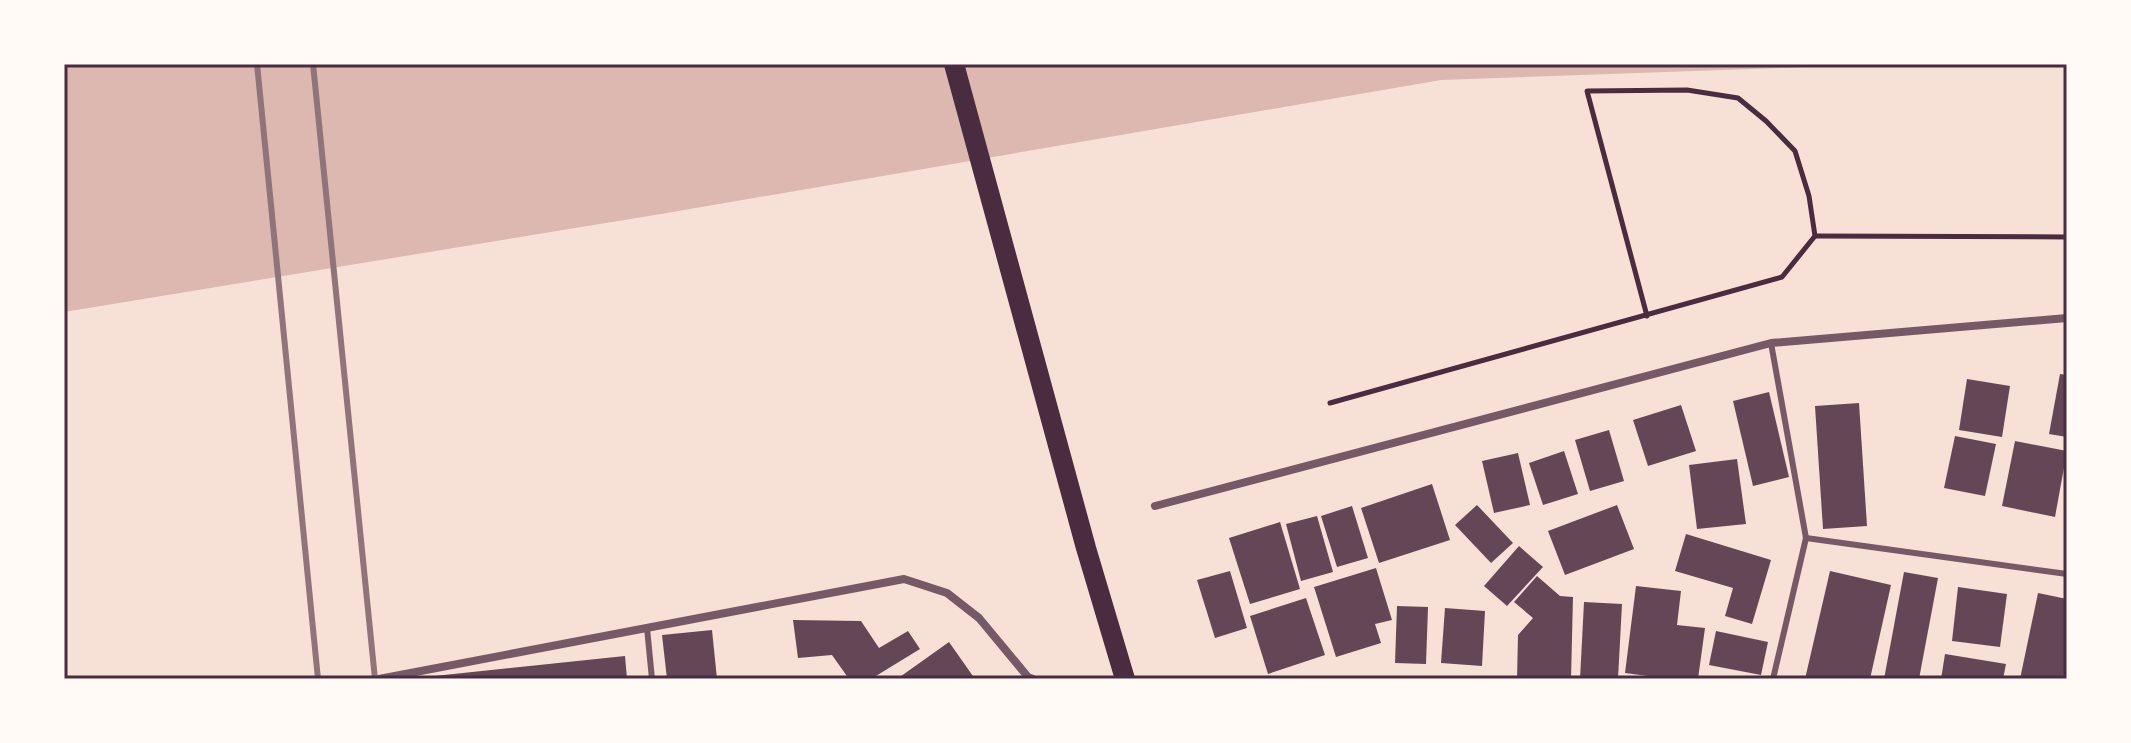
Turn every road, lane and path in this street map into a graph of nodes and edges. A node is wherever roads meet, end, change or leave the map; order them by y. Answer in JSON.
{"nodes":[{"id":1,"x":954,"y":64,"type":"edge"},
{"id":2,"x":1815,"y":236,"type":"junction"},
{"id":3,"x":2067,"y":237,"type":"edge"},
{"id":4,"x":1647,"y":316,"type":"junction"},
{"id":5,"x":2067,"y":318,"type":"edge"},
{"id":6,"x":1771,"y":343,"type":"junction"},
{"id":7,"x":1330,"y":403,"type":"dead end"},
{"id":8,"x":1155,"y":506,"type":"dead end"},
{"id":9,"x":1806,"y":538,"type":"junction"},
{"id":10,"x":2067,"y":574,"type":"edge"},
{"id":11,"x":647,"y":628,"type":"junction"},
{"id":12,"x":379,"y":679,"type":"edge"},
{"id":13,"x":652,"y":679,"type":"edge"},
{"id":14,"x":1033,"y":679,"type":"edge"},
{"id":15,"x":1125,"y":679,"type":"edge"},
{"id":16,"x":1773,"y":679,"type":"edge"}],
"edges":[{"from":1,"to":15,"type":"main road"},
{"from":2,"to":3,"type":"path"},
{"from":2,"to":4,"type":"path"},
{"from":2,"to":4,"type":"path"},
{"from":4,"to":7,"type":"path"},
{"from":5,"to":6,"type":"street"},
{"from":6,"to":8,"type":"street"},
{"from":6,"to":9,"type":"lane"},
{"from":9,"to":10,"type":"lane"},
{"from":9,"to":16,"type":"lane"},
{"from":11,"to":12,"type":"street"},
{"from":11,"to":13,"type":"lane"},
{"from":11,"to":14,"type":"street"}]}
